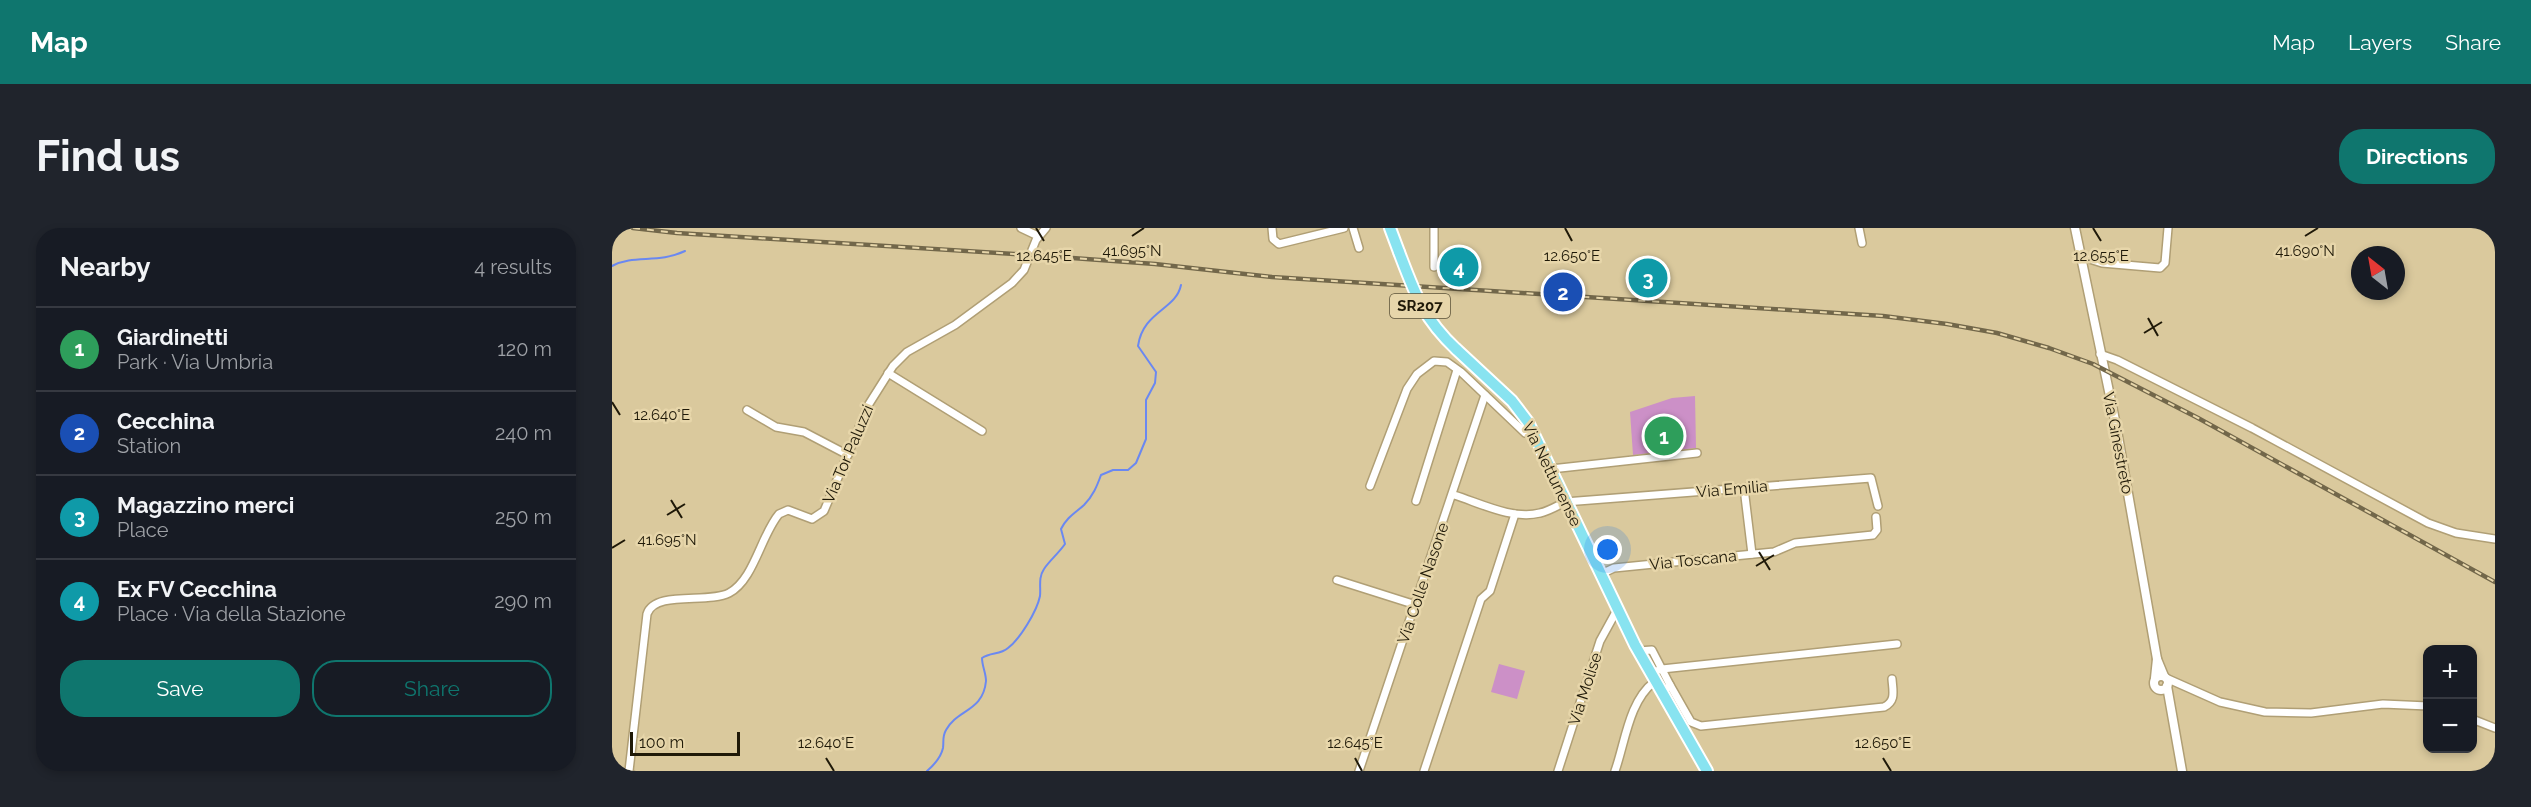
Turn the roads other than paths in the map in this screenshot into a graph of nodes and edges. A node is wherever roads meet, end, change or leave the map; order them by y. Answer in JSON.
{"nodes":[{"id":1,"x":1021,"y":228,"type":"edge"},
{"id":2,"x":1046,"y":228,"type":"edge"},
{"id":3,"x":1272,"y":228,"type":"edge"},
{"id":4,"x":1308,"y":228,"type":"edge"},
{"id":5,"x":1344,"y":228,"type":"edge"},
{"id":6,"x":1353,"y":228,"type":"edge"},
{"id":7,"x":1390,"y":228,"type":"edge"},
{"id":8,"x":1434,"y":228,"type":"edge"},
{"id":9,"x":1859,"y":228,"type":"edge"},
{"id":10,"x":2075,"y":228,"type":"edge"},
{"id":11,"x":2168,"y":228,"type":"edge"},
{"id":12,"x":1038,"y":236,"type":"junction"},
{"id":13,"x":1310,"y":237,"type":"junction"},
{"id":14,"x":1862,"y":243,"type":"dead end"},
{"id":15,"x":1359,"y":248,"type":"dead end"},
{"id":16,"x":2080,"y":256,"type":"junction"},
{"id":17,"x":1434,"y":267,"type":"dead end"},
{"id":18,"x":2100,"y":354,"type":"junction"},
{"id":19,"x":1457,"y":370,"type":"junction"},
{"id":20,"x":888,"y":372,"type":"junction"},
{"id":21,"x":1485,"y":395,"type":"junction"},
{"id":22,"x":747,"y":410,"type":"dead end"},
{"id":23,"x":982,"y":431,"type":"dead end"},
{"id":24,"x":1534,"y":434,"type":"junction"},
{"id":25,"x":1697,"y":453,"type":"dead end"},
{"id":26,"x":848,"y":455,"type":"junction"},
{"id":27,"x":1551,"y":469,"type":"junction"},
{"id":28,"x":1370,"y":486,"type":"dead end"},
{"id":29,"x":1744,"y":488,"type":"junction"},
{"id":30,"x":1454,"y":495,"type":"junction"},
{"id":31,"x":1416,"y":501,"type":"dead end"},
{"id":32,"x":1565,"y":502,"type":"junction"},
{"id":33,"x":1878,"y":506,"type":"dead end"},
{"id":34,"x":1515,"y":514,"type":"junction"},
{"id":35,"x":1876,"y":517,"type":"dead end"},
{"id":36,"x":2495,"y":539,"type":"edge"},
{"id":37,"x":1752,"y":554,"type":"junction"},
{"id":38,"x":1601,"y":574,"type":"junction"},
{"id":39,"x":1338,"y":580,"type":"dead end"},
{"id":40,"x":1416,"y":604,"type":"junction"},
{"id":41,"x":1617,"y":610,"type":"junction"},
{"id":42,"x":1897,"y":644,"type":"dead end"},
{"id":43,"x":1638,"y":651,"type":"junction"},
{"id":44,"x":1662,"y":669,"type":"junction"},
{"id":45,"x":1652,"y":678,"type":"junction"},
{"id":46,"x":1892,"y":680,"type":"dead end"},
{"id":47,"x":2162,"y":682,"type":"junction"},
{"id":48,"x":1670,"y":686,"type":"junction"},
{"id":49,"x":1661,"y":694,"type":"junction"},
{"id":50,"x":2423,"y":706,"type":"edge"},
{"id":51,"x":2477,"y":720,"type":"edge"},
{"id":52,"x":2495,"y":728,"type":"edge"},
{"id":53,"x":629,"y":771,"type":"edge"},
{"id":54,"x":1359,"y":771,"type":"edge"},
{"id":55,"x":1424,"y":771,"type":"edge"},
{"id":56,"x":1558,"y":771,"type":"edge"},
{"id":57,"x":1615,"y":771,"type":"edge"},
{"id":58,"x":1707,"y":771,"type":"edge"},
{"id":59,"x":2182,"y":771,"type":"edge"}],
"edges":[{"from":1,"to":12,"type":"street"},
{"from":2,"to":12,"type":"street","name":"Via Tor Paluzzi"},
{"from":3,"to":13,"type":"street"},
{"from":4,"to":13,"type":"street"},
{"from":5,"to":13,"type":"street"},
{"from":6,"to":15,"type":"street"},
{"from":7,"to":24,"type":"main road","name":"Via Nettunense","number":"SR207","bridge":true},
{"from":8,"to":17,"type":"street"},
{"from":9,"to":14,"type":"street"},
{"from":10,"to":16,"type":"street","name":"Via Ginestreto"},
{"from":11,"to":16,"type":"street"},
{"from":12,"to":20,"type":"street","name":"Via Tor Paluzzi"},
{"from":16,"to":18,"type":"street","name":"Via Ginestreto"},
{"from":18,"to":36,"type":"street"},
{"from":18,"to":47,"type":"street","name":"Via Ginestreto"},
{"from":19,"to":21,"type":"street"},
{"from":19,"to":28,"type":"street"},
{"from":19,"to":31,"type":"street"},
{"from":20,"to":23,"type":"street"},
{"from":20,"to":26,"type":"street","name":"Via Tor Paluzzi"},
{"from":21,"to":24,"type":"street"},
{"from":21,"to":30,"type":"street","name":"Via Colle Nasone"},
{"from":22,"to":26,"type":"street"},
{"from":24,"to":27,"type":"main road","name":"Via Nettunense","number":"SR207"},
{"from":25,"to":27,"type":"street"},
{"from":26,"to":53,"type":"street","name":"Via Tor Paluzzi"},
{"from":27,"to":32,"type":"main road","name":"Via Nettunense","number":"SR207"},
{"from":29,"to":32,"type":"street","name":"Via Emilia"},
{"from":29,"to":33,"type":"street","name":"Via Emilia"},
{"from":29,"to":37,"type":"street"},
{"from":30,"to":34,"type":"street"},
{"from":30,"to":40,"type":"street","name":"Via Colle Nasone"},
{"from":32,"to":34,"type":"street","name":"Via Emilia"},
{"from":32,"to":38,"type":"main road","name":"Via Nettunense","number":"SR207"},
{"from":34,"to":55,"type":"street"},
{"from":35,"to":37,"type":"street","name":"Via Toscana"},
{"from":37,"to":38,"type":"street","name":"Via Toscana"},
{"from":38,"to":41,"type":"main road","name":"Via Nettunense","number":"SR207"},
{"from":39,"to":40,"type":"street"},
{"from":40,"to":54,"type":"street","name":"Via Colle Nasone"},
{"from":41,"to":43,"type":"main road","name":"Via Nettunense","number":"SR207"},
{"from":41,"to":56,"type":"street","name":"Via Molise"},
{"from":42,"to":44,"type":"street"},
{"from":43,"to":44,"type":"street"},
{"from":43,"to":45,"type":"main road","name":"Via Nettunense","number":"SR207"},
{"from":44,"to":45,"type":"street"},
{"from":44,"to":48,"type":"street"},
{"from":45,"to":49,"type":"main road","name":"Via Nettunense","number":"SR207"},
{"from":45,"to":57,"type":"street"},
{"from":46,"to":48,"type":"street"},
{"from":47,"to":50,"type":"street"},
{"from":47,"to":59,"type":"street","name":"Via Ginestreto"},
{"from":48,"to":49,"type":"street"},
{"from":49,"to":58,"type":"main road","name":"Via Nettunense","number":"SR207"},
{"from":51,"to":52,"type":"street"}]}
